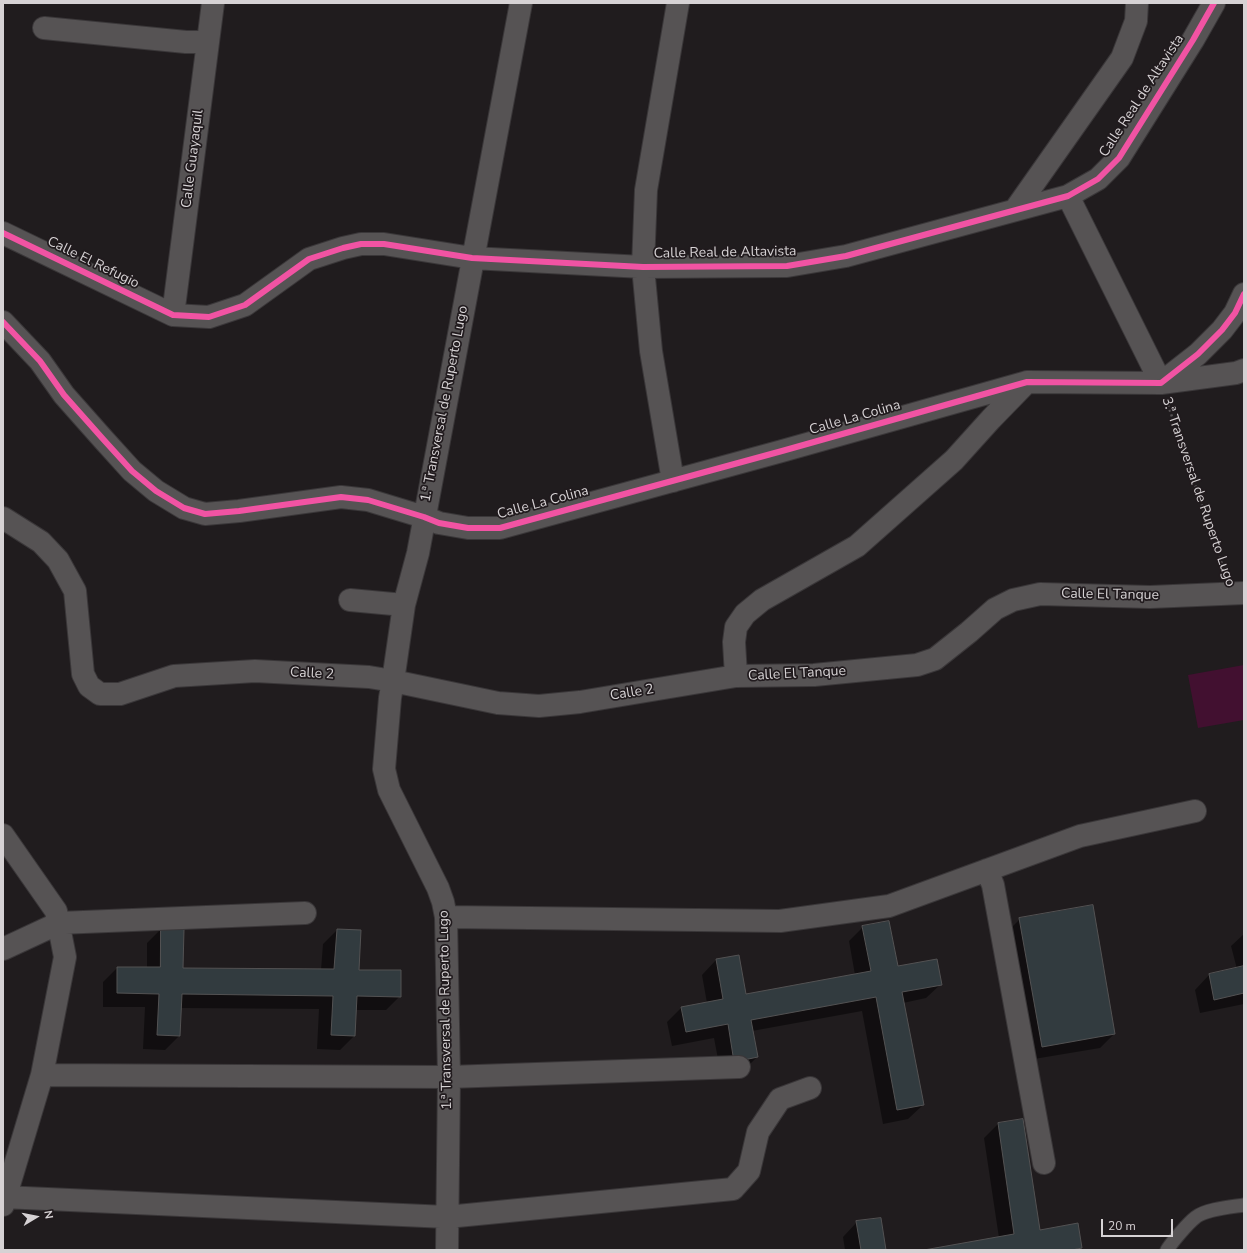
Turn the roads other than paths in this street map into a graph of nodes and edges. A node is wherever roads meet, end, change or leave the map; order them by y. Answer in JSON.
{"nodes":[{"id":1,"x":213,"y":3,"type":"edge"},
{"id":2,"x":521,"y":3,"type":"edge"},
{"id":3,"x":678,"y":3,"type":"edge"},
{"id":4,"x":1137,"y":3,"type":"edge"},
{"id":5,"x":1214,"y":3,"type":"edge"},
{"id":6,"x":44,"y":28,"type":"dead end"},
{"id":7,"x":208,"y":42,"type":"junction"},
{"id":8,"x":1068,"y":196,"type":"junction"},
{"id":9,"x":1015,"y":210,"type":"junction"},
{"id":10,"x":3,"y":233,"type":"edge"},
{"id":11,"x":472,"y":258,"type":"junction"},
{"id":12,"x":642,"y":267,"type":"junction"},
{"id":13,"x":1244,"y":294,"type":"edge"},
{"id":14,"x":173,"y":315,"type":"junction"},
{"id":15,"x":3,"y":322,"type":"edge"},
{"id":16,"x":1244,"y":370,"type":"edge"},
{"id":17,"x":1027,"y":382,"type":"junction"},
{"id":18,"x":1161,"y":384,"type":"junction"},
{"id":19,"x":673,"y":481,"type":"junction"},
{"id":20,"x":3,"y":518,"type":"edge"},
{"id":21,"x":432,"y":520,"type":"junction"},
{"id":22,"x":1238,"y":594,"type":"edge"},
{"id":23,"x":350,"y":600,"type":"dead end"},
{"id":24,"x":404,"y":605,"type":"junction"},
{"id":25,"x":736,"y":676,"type":"junction"},
{"id":26,"x":393,"y":681,"type":"junction"},
{"id":27,"x":1195,"y":810,"type":"dead end"},
{"id":28,"x":3,"y":835,"type":"edge"},
{"id":29,"x":987,"y":870,"type":"junction"},
{"id":30,"x":305,"y":913,"type":"dead end"},
{"id":31,"x":446,"y":917,"type":"junction"},
{"id":32,"x":59,"y":923,"type":"junction"},
{"id":33,"x":3,"y":949,"type":"edge"},
{"id":34,"x":739,"y":1067,"type":"dead end"},
{"id":35,"x":42,"y":1075,"type":"junction"},
{"id":36,"x":449,"y":1077,"type":"junction"},
{"id":37,"x":810,"y":1088,"type":"dead end"},
{"id":38,"x":1044,"y":1163,"type":"dead end"},
{"id":39,"x":4,"y":1200,"type":"edge"},
{"id":40,"x":1244,"y":1205,"type":"edge"},
{"id":41,"x":447,"y":1217,"type":"junction"},
{"id":42,"x":447,"y":1250,"type":"edge"},
{"id":43,"x":1167,"y":1250,"type":"edge"}],
"edges":[{"from":1,"to":7,"type":"street","name":"Calle Guayaquil"},
{"from":2,"to":11,"type":"street","name":"1.ª Transversal de Ruperto Lugo"},
{"from":3,"to":12,"type":"street"},
{"from":4,"to":9,"type":"street"},
{"from":5,"to":8,"type":"street","name":"Calle Real de Altavista"},
{"from":6,"to":7,"type":"street"},
{"from":7,"to":14,"type":"street","name":"Calle Guayaquil"},
{"from":8,"to":9,"type":"street","name":"Calle Real de Altavista"},
{"from":8,"to":18,"type":"street","name":"3.ª Transversal de Ruperto Lugo"},
{"from":9,"to":12,"type":"street","name":"Calle Real de Altavista"},
{"from":10,"to":14,"type":"street","name":"Calle El Refugio"},
{"from":11,"to":12,"type":"street","name":"Calle Real de Altavista"},
{"from":11,"to":14,"type":"street","name":"Calle Real de Altavista"},
{"from":11,"to":21,"type":"street","name":"1.ª Transversal de Ruperto Lugo"},
{"from":12,"to":19,"type":"street"},
{"from":13,"to":18,"type":"street"},
{"from":15,"to":21,"type":"street","name":"Calle La Colina"},
{"from":16,"to":18,"type":"street","name":"Calle La Colina"},
{"from":17,"to":18,"type":"street","name":"Calle La Colina"},
{"from":17,"to":19,"type":"street","name":"Calle La Colina"},
{"from":17,"to":25,"type":"street","name":"Calle El Tanque"},
{"from":19,"to":21,"type":"street","name":"Calle La Colina"},
{"from":20,"to":26,"type":"street","name":"Calle 2"},
{"from":21,"to":24,"type":"street","name":"1.ª Transversal de Ruperto Lugo"},
{"from":22,"to":25,"type":"street","name":"Calle El Tanque"},
{"from":23,"to":24,"type":"street"},
{"from":24,"to":26,"type":"street","name":"1.ª Transversal de Ruperto Lugo"},
{"from":25,"to":26,"type":"street","name":"Calle 2"},
{"from":26,"to":31,"type":"street","name":"1.ª Transversal de Ruperto Lugo"},
{"from":27,"to":29,"type":"street"},
{"from":28,"to":32,"type":"street"},
{"from":29,"to":31,"type":"street"},
{"from":29,"to":38,"type":"street"},
{"from":30,"to":32,"type":"street"},
{"from":31,"to":36,"type":"street","name":"1.ª Transversal de Ruperto Lugo"},
{"from":32,"to":33,"type":"street"},
{"from":32,"to":35,"type":"street"},
{"from":34,"to":36,"type":"street"},
{"from":35,"to":36,"type":"street"},
{"from":35,"to":39,"type":"street"},
{"from":36,"to":41,"type":"street","name":"1.ª Transversal de Ruperto Lugo"},
{"from":37,"to":41,"type":"street"},
{"from":39,"to":41,"type":"street"},
{"from":40,"to":43,"type":"lane"},
{"from":41,"to":42,"type":"street","name":"1.ª Transversal de Ruperto Lugo"}]}
